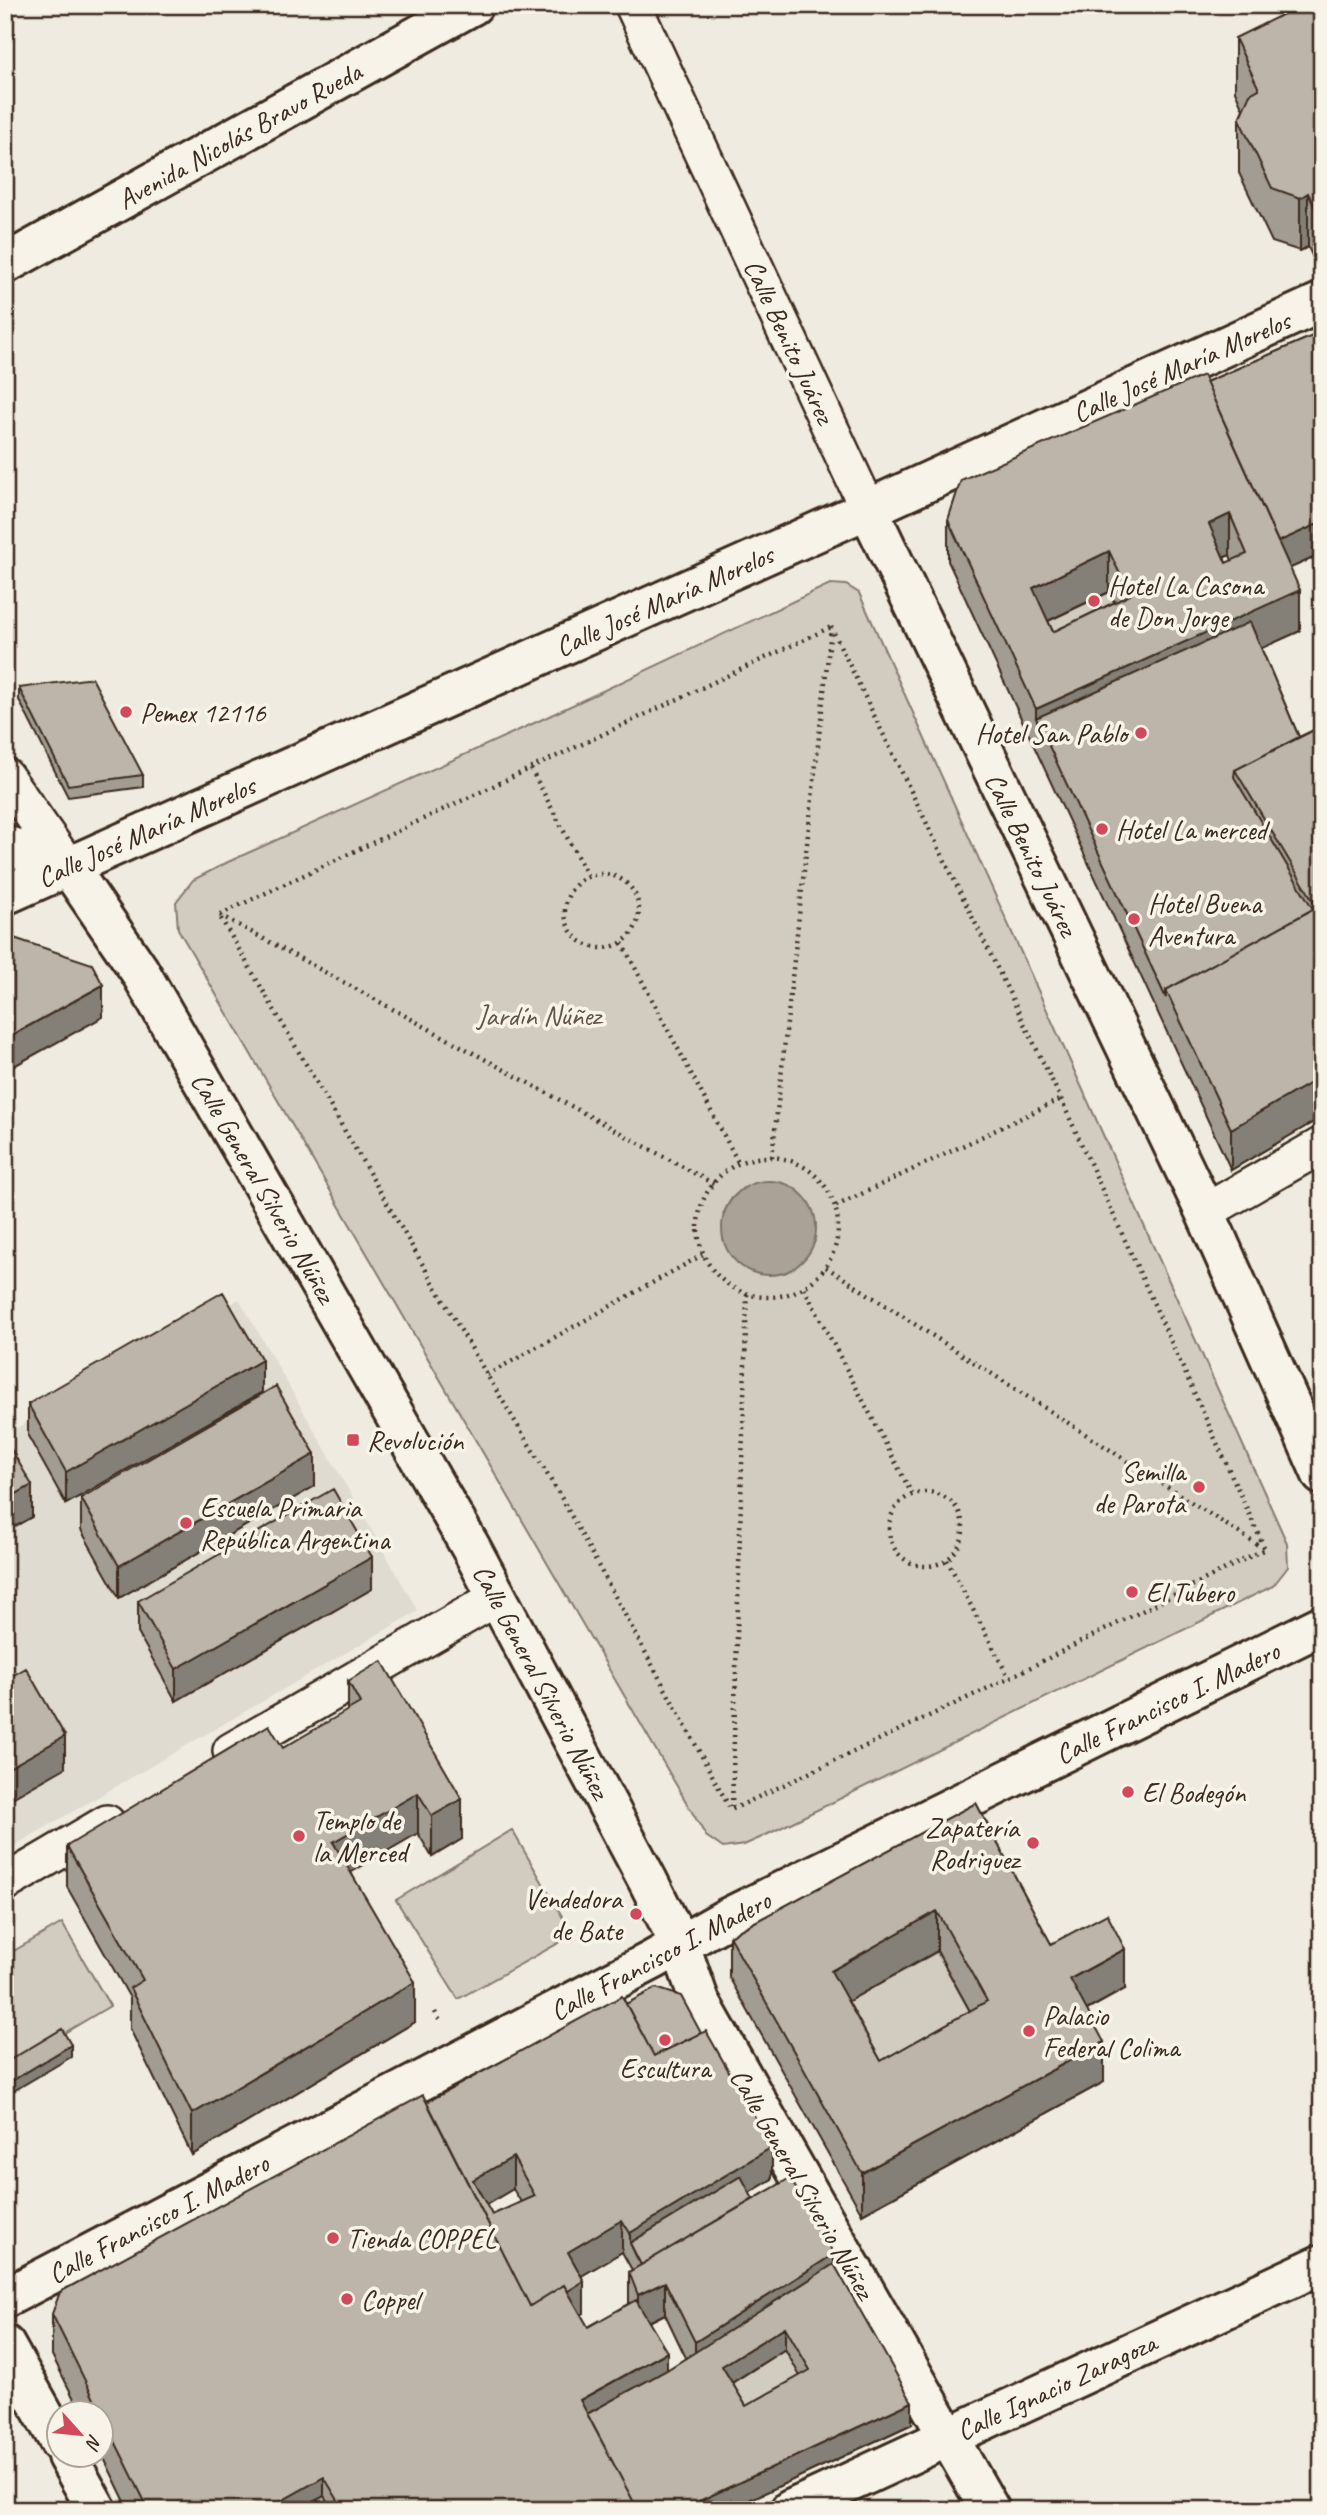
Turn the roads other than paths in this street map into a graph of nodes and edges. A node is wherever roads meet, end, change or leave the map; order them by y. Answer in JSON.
{"nodes":[{"id":1,"x":473,"y":5,"type":"edge"},
{"id":2,"x":633,"y":5,"type":"edge"},
{"id":3,"x":5,"y":264,"type":"edge"},
{"id":4,"x":1322,"y":302,"type":"edge"},
{"id":5,"x":867,"y":509,"type":"junction"},
{"id":6,"x":5,"y":776,"type":"edge"},
{"id":7,"x":5,"y":845,"type":"edge"},
{"id":8,"x":68,"y":866,"type":"junction"},
{"id":9,"x":5,"y":895,"type":"edge"},
{"id":10,"x":1322,"y":1145,"type":"edge"},
{"id":11,"x":1205,"y":1212,"type":"junction"},
{"id":12,"x":1322,"y":1475,"type":"edge"},
{"id":13,"x":498,"y":1597,"type":"junction"},
{"id":14,"x":1322,"y":1625,"type":"edge"},
{"id":15,"x":199,"y":1770,"type":"edge"},
{"id":16,"x":138,"y":1805,"type":"edge"},
{"id":17,"x":5,"y":1883,"type":"edge"},
{"id":18,"x":680,"y":1945,"type":"junction"},
{"id":19,"x":1322,"y":2264,"type":"edge"},
{"id":20,"x":5,"y":2298,"type":"edge"},
{"id":21,"x":5,"y":2345,"type":"edge"},
{"id":22,"x":46,"y":2418,"type":"edge"},
{"id":23,"x":947,"y":2437,"type":"junction"},
{"id":24,"x":75,"y":2470,"type":"edge"},
{"id":25,"x":97,"y":2510,"type":"edge"},
{"id":26,"x":790,"y":2510,"type":"edge"},
{"id":27,"x":990,"y":2510,"type":"edge"}],
"edges":[{"from":1,"to":3,"type":"main road","name":"Avenida Nicolás Bravo Rueda"},
{"from":2,"to":5,"type":"street","name":"Calle Benito Juárez"},
{"from":4,"to":5,"type":"main road","name":"Calle José María Morelos"},
{"from":5,"to":8,"type":"main road","name":"Calle José María Morelos"},
{"from":5,"to":11,"type":"main road","name":"Calle Benito Juárez"},
{"from":6,"to":8,"type":"street"},
{"from":7,"to":8,"type":"main road"},
{"from":8,"to":9,"type":"main road","name":"Calle José María Morelos"},
{"from":8,"to":13,"type":"main road","name":"Calle General Silverio Núñez"},
{"from":10,"to":11,"type":"street"},
{"from":11,"to":12,"type":"main road","name":"Calle Benito Juárez"},
{"from":13,"to":15,"type":"street"},
{"from":13,"to":18,"type":"main road","name":"Calle General Silverio Núñez"},
{"from":14,"to":18,"type":"main road","name":"Calle Francisco I. Madero"},
{"from":16,"to":17,"type":"street"},
{"from":18,"to":20,"type":"main road","name":"Calle Francisco I. Madero"},
{"from":18,"to":23,"type":"main road","name":"Calle General Silverio Núñez"},
{"from":19,"to":23,"type":"main road","name":"Calle Ignacio Zaragoza"},
{"from":21,"to":22,"type":"main road"},
{"from":23,"to":26,"type":"main road","name":"Calle Ignacio Zaragoza"},
{"from":23,"to":27,"type":"main road","name":"Calle General Silverio Núñez"},
{"from":24,"to":25,"type":"main road"}]}
